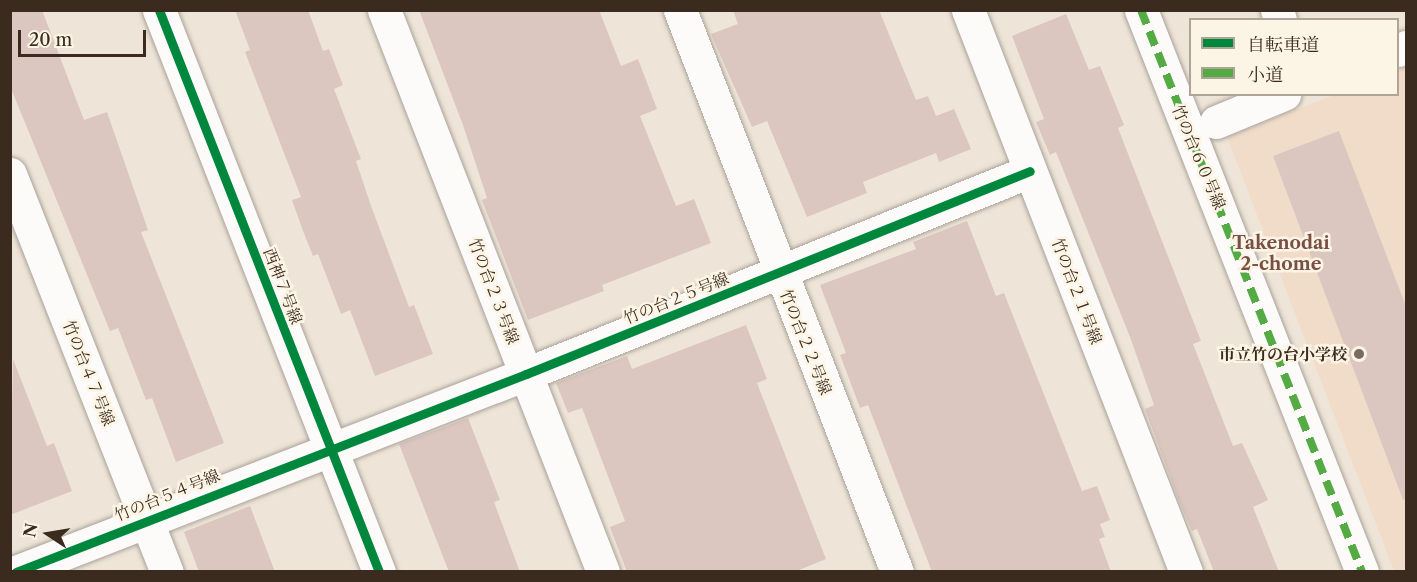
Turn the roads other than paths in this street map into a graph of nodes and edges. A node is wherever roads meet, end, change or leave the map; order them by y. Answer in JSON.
{"nodes":[{"id":1,"x":159,"y":10,"type":"edge"},
{"id":2,"x":384,"y":10,"type":"edge"},
{"id":3,"x":680,"y":10,"type":"edge"},
{"id":4,"x":968,"y":10,"type":"edge"},
{"id":5,"x":1140,"y":10,"type":"edge"},
{"id":6,"x":1279,"y":96,"type":"edge"},
{"id":7,"x":1216,"y":122,"type":"dead end"},
{"id":8,"x":1030,"y":171,"type":"junction"},
{"id":9,"x":10,"y":174,"type":"edge"},
{"id":10,"x":779,"y":273,"type":"junction"},
{"id":11,"x":526,"y":374,"type":"junction"},
{"id":12,"x":330,"y":447,"type":"junction"},
{"id":13,"x":147,"y":519,"type":"junction"},
{"id":14,"x":16,"y":572,"type":"edge"},
{"id":15,"x":167,"y":572,"type":"edge"},
{"id":16,"x":379,"y":572,"type":"edge"},
{"id":17,"x":603,"y":572,"type":"edge"},
{"id":18,"x":897,"y":572,"type":"edge"},
{"id":19,"x":1186,"y":572,"type":"edge"},
{"id":20,"x":1362,"y":572,"type":"edge"}],
"edges":[{"from":1,"to":12,"type":"street","name":"西神７号線"},
{"from":2,"to":11,"type":"street","name":"竹の台２３号線"},
{"from":3,"to":10,"type":"street","name":"竹の台２２号線"},
{"from":4,"to":8,"type":"street","name":"竹の台２１号線"},
{"from":5,"to":20,"type":"street","name":"竹の台６０号線"},
{"from":6,"to":7,"type":"street"},
{"from":8,"to":10,"type":"street","name":"竹の台２５号線"},
{"from":8,"to":19,"type":"street","name":"竹の台２１号線"},
{"from":9,"to":13,"type":"street","name":"竹の台４７号線"},
{"from":10,"to":11,"type":"street","name":"竹の台２５号線"},
{"from":10,"to":18,"type":"street","name":"竹の台２２号線"},
{"from":11,"to":12,"type":"street","name":"竹の台２５号線"},
{"from":11,"to":17,"type":"street","name":"竹の台２３号線"},
{"from":12,"to":13,"type":"street","name":"竹の台５４号線"},
{"from":12,"to":16,"type":"street","name":"西神７号線"},
{"from":13,"to":14,"type":"street","name":"竹の台５４号線"},
{"from":13,"to":15,"type":"street","name":"竹の台４７号線"}]}
